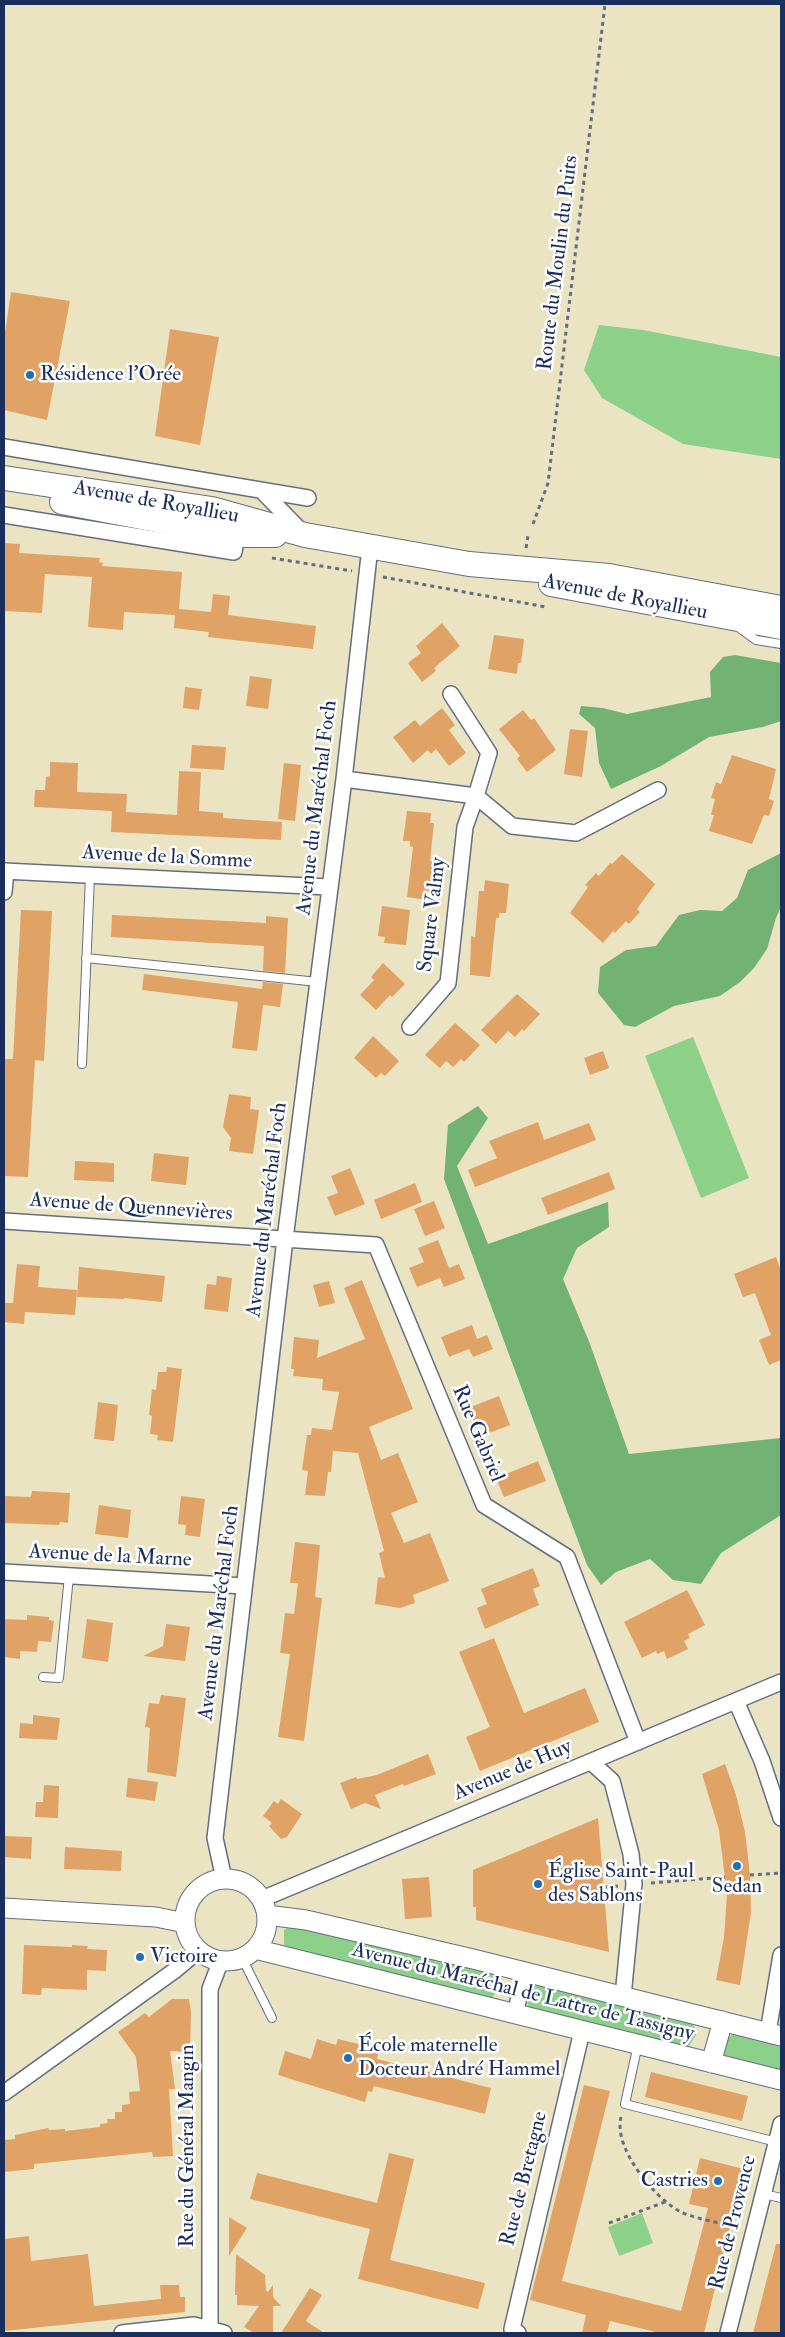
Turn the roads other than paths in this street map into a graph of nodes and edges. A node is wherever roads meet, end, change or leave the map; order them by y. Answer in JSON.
{"nodes":[{"id":1,"x":4,"y":447,"type":"edge"},
{"id":2,"x":4,"y":478,"type":"edge"},
{"id":3,"x":262,"y":490,"type":"junction"},
{"id":4,"x":4,"y":491,"type":"edge"},
{"id":5,"x":308,"y":498,"type":"dead end"},
{"id":6,"x":4,"y":515,"type":"edge"},
{"id":7,"x":305,"y":535,"type":"junction"},
{"id":8,"x":236,"y":543,"type":"junction"},
{"id":9,"x":370,"y":547,"type":"junction"},
{"id":10,"x":470,"y":564,"type":"junction"},
{"id":11,"x":781,"y":608,"type":"edge"},
{"id":12,"x":721,"y":616,"type":"junction"},
{"id":13,"x":781,"y":627,"type":"edge"},
{"id":14,"x":781,"y":644,"type":"edge"},
{"id":15,"x":451,"y":694,"type":"dead end"},
{"id":16,"x":344,"y":779,"type":"junction"},
{"id":17,"x":658,"y":790,"type":"dead end"},
{"id":18,"x":476,"y":796,"type":"junction"},
{"id":19,"x":5,"y":871,"type":"edge"},
{"id":20,"x":90,"y":876,"type":"junction"},
{"id":21,"x":328,"y":887,"type":"junction"},
{"id":22,"x":4,"y":892,"type":"edge"},
{"id":23,"x":86,"y":958,"type":"junction"},
{"id":24,"x":318,"y":982,"type":"junction"},
{"id":25,"x":410,"y":1027,"type":"dead end"},
{"id":26,"x":82,"y":1064,"type":"dead end"},
{"id":27,"x":4,"y":1221,"type":"edge"},
{"id":28,"x":285,"y":1239,"type":"junction"},
{"id":29,"x":4,"y":1572,"type":"edge"},
{"id":30,"x":69,"y":1576,"type":"junction"},
{"id":31,"x":244,"y":1586,"type":"junction"},
{"id":32,"x":43,"y":1677,"type":"dead end"},
{"id":33,"x":781,"y":1682,"type":"edge"},
{"id":34,"x":736,"y":1701,"type":"junction"},
{"id":35,"x":638,"y":1742,"type":"junction"},
{"id":36,"x":591,"y":1762,"type":"junction"},
{"id":37,"x":781,"y":1818,"type":"edge"},
{"id":38,"x":224,"y":1879,"type":"junction"},
{"id":39,"x":265,"y":1907,"type":"junction"},
{"id":40,"x":4,"y":1908,"type":"edge"},
{"id":41,"x":185,"y":1923,"type":"junction"},
{"id":42,"x":199,"y":1950,"type":"junction"},
{"id":43,"x":248,"y":1954,"type":"junction"},
{"id":44,"x":781,"y":1956,"type":"edge"},
{"id":45,"x":221,"y":1960,"type":"junction"},
{"id":46,"x":525,"y":1972,"type":"junction"},
{"id":47,"x":623,"y":1996,"type":"junction"},
{"id":48,"x":515,"y":2014,"type":"junction"},
{"id":49,"x":272,"y":2018,"type":"dead end"},
{"id":50,"x":723,"y":2021,"type":"junction"},
{"id":51,"x":582,"y":2031,"type":"junction"},
{"id":52,"x":775,"y":2034,"type":"edge"},
{"id":53,"x":638,"y":2044,"type":"junction"},
{"id":54,"x":711,"y":2063,"type":"junction"},
{"id":55,"x":781,"y":2080,"type":"edge"},
{"id":56,"x":4,"y":2092,"type":"edge"},
{"id":57,"x":781,"y":2124,"type":"edge"},
{"id":58,"x":779,"y":2143,"type":"edge"},
{"id":59,"x":764,"y":2194,"type":"junction"},
{"id":60,"x":781,"y":2198,"type":"edge"},
{"id":61,"x":215,"y":2332,"type":"edge"},
{"id":62,"x":122,"y":2333,"type":"edge"},
{"id":63,"x":518,"y":2333,"type":"edge"},
{"id":64,"x":728,"y":2333,"type":"edge"}],
"edges":[{"from":1,"to":3,"type":"street","name":"Avenue de Royallieu"},
{"from":2,"to":7,"type":"main road","name":"Avenue de Royallieu"},
{"from":3,"to":5,"type":"street","name":"Avenue de Royallieu"},
{"from":3,"to":7,"type":"street","name":"Avenue de Royallieu"},
{"from":4,"to":8,"type":"main road","name":"Avenue de Royallieu"},
{"from":6,"to":8,"type":"street","name":"Avenue de Royallieu"},
{"from":7,"to":8,"type":"main road","name":"Avenue de Royallieu"},
{"from":7,"to":9,"type":"main road"},
{"from":9,"to":10,"type":"main road"},
{"from":9,"to":16,"type":"street","name":"Avenue du Maréchal Foch"},
{"from":10,"to":11,"type":"main road","name":"Avenue de Royallieu"},
{"from":10,"to":12,"type":"main road","name":"Avenue de Royallieu"},
{"from":12,"to":13,"type":"main road","name":"Avenue de Royallieu"},
{"from":12,"to":14,"type":"lane"},
{"from":15,"to":18,"type":"street","name":"Square Valmy"},
{"from":16,"to":18,"type":"street"},
{"from":16,"to":21,"type":"street","name":"Avenue du Maréchal Foch"},
{"from":17,"to":18,"type":"street"},
{"from":18,"to":25,"type":"street","name":"Square Valmy"},
{"from":19,"to":20,"type":"street","name":"Avenue de la Somme"},
{"from":19,"to":22,"type":"street"},
{"from":20,"to":21,"type":"street","name":"Avenue de la Somme"},
{"from":20,"to":23,"type":"lane"},
{"from":21,"to":24,"type":"street","name":"Avenue du Maréchal Foch"},
{"from":23,"to":24,"type":"lane"},
{"from":23,"to":26,"type":"lane"},
{"from":24,"to":28,"type":"street","name":"Avenue du Maréchal Foch"},
{"from":27,"to":28,"type":"street","name":"Avenue de Quennevières"},
{"from":28,"to":31,"type":"street","name":"Avenue du Maréchal Foch"},
{"from":28,"to":35,"type":"street","name":"Rue Gabriel"},
{"from":29,"to":30,"type":"street","name":"Avenue de la Marne"},
{"from":30,"to":31,"type":"street","name":"Avenue de la Marne"},
{"from":30,"to":32,"type":"lane"},
{"from":31,"to":38,"type":"street","name":"Avenue du Maréchal Foch"},
{"from":33,"to":34,"type":"street","name":"Avenue de Huy"},
{"from":34,"to":35,"type":"street","name":"Avenue de Huy"},
{"from":34,"to":37,"type":"street"},
{"from":35,"to":36,"type":"street","name":"Avenue de Huy"},
{"from":36,"to":39,"type":"street","name":"Avenue de Huy"},
{"from":36,"to":47,"type":"street"},
{"from":38,"to":39,"type":"street"},
{"from":38,"to":41,"type":"street"},
{"from":39,"to":43,"type":"street"},
{"from":39,"to":46,"type":"street","name":"Avenue du Maréchal de Lattre de Tassigny"},
{"from":40,"to":41,"type":"street"},
{"from":41,"to":42,"type":"street"},
{"from":42,"to":45,"type":"street"},
{"from":42,"to":56,"type":"street"},
{"from":43,"to":45,"type":"street"},
{"from":43,"to":48,"type":"street","name":"Avenue du Maréchal de Lattre de Tassigny"},
{"from":43,"to":49,"type":"lane"},
{"from":44,"to":52,"type":"street"},
{"from":45,"to":61,"type":"street","name":"Rue du Général Mangin"},
{"from":46,"to":47,"type":"street","name":"Avenue du Maréchal de Lattre de Tassigny"},
{"from":46,"to":48,"type":"street"},
{"from":47,"to":50,"type":"street","name":"Avenue du Maréchal de Lattre de Tassigny"},
{"from":48,"to":51,"type":"street","name":"Avenue du Maréchal de Lattre de Tassigny"},
{"from":50,"to":52,"type":"street","name":"Avenue du Maréchal de Lattre de Tassigny"},
{"from":50,"to":54,"type":"street"},
{"from":51,"to":53,"type":"street","name":"Avenue du Maréchal de Lattre de Tassigny"},
{"from":51,"to":63,"type":"street","name":"Rue de Bretagne"},
{"from":53,"to":54,"type":"street","name":"Avenue du Maréchal de Lattre de Tassigny"},
{"from":53,"to":58,"type":"lane"},
{"from":54,"to":55,"type":"street","name":"Avenue du Maréchal de Lattre de Tassigny"},
{"from":57,"to":58,"type":"street","name":"Rue de Provence"},
{"from":58,"to":59,"type":"street","name":"Rue de Provence"},
{"from":59,"to":60,"type":"lane"},
{"from":59,"to":64,"type":"street","name":"Rue de Provence"},
{"from":61,"to":62,"type":"street"}]}
